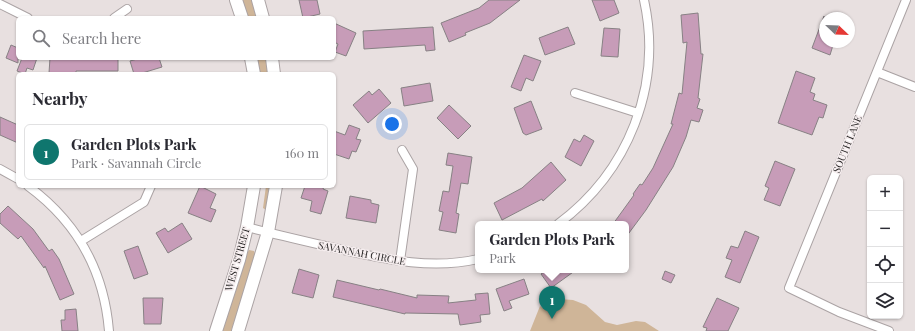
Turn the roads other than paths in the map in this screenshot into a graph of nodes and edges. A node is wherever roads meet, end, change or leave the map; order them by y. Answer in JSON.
{"nodes":[{"id":1,"x":236,"y":0,"type":"edge"},
{"id":2,"x":258,"y":0,"type":"edge"},
{"id":3,"x":644,"y":0,"type":"edge"},
{"id":4,"x":906,"y":0,"type":"edge"},
{"id":5,"x":0,"y":4,"type":"edge"},
{"id":6,"x":127,"y":9,"type":"dead end"},
{"id":7,"x":24,"y":16,"type":"edge"},
{"id":8,"x":117,"y":16,"type":"edge"},
{"id":9,"x":241,"y":16,"type":"edge"},
{"id":10,"x":262,"y":16,"type":"edge"},
{"id":11,"x":251,"y":60,"type":"edge"},
{"id":12,"x":272,"y":60,"type":"edge"},
{"id":13,"x":254,"y":72,"type":"edge"},
{"id":14,"x":274,"y":72,"type":"edge"},
{"id":15,"x":877,"y":72,"type":"junction"},
{"id":16,"x":915,"y":87,"type":"edge"},
{"id":17,"x":575,"y":94,"type":"dead end"},
{"id":18,"x":638,"y":113,"type":"junction"},
{"id":19,"x":402,"y":150,"type":"dead end"},
{"id":20,"x":0,"y":169,"type":"edge"},
{"id":21,"x":16,"y":178,"type":"edge"},
{"id":22,"x":30,"y":188,"type":"edge"},
{"id":23,"x":150,"y":188,"type":"edge"},
{"id":24,"x":254,"y":188,"type":"edge"},
{"id":25,"x":276,"y":188,"type":"edge"},
{"id":26,"x":561,"y":221,"type":"edge"},
{"id":27,"x":247,"y":227,"type":"junction"},
{"id":28,"x":268,"y":232,"type":"junction"},
{"id":29,"x":81,"y":241,"type":"junction"},
{"id":30,"x":475,"y":259,"type":"edge"},
{"id":31,"x":400,"y":261,"type":"junction"},
{"id":32,"x":109,"y":331,"type":"edge"},
{"id":33,"x":216,"y":331,"type":"edge"},
{"id":34,"x":238,"y":331,"type":"edge"},
{"id":35,"x":889,"y":331,"type":"edge"}],
"edges":[{"from":1,"to":9,"type":"street"},
{"from":2,"to":10,"type":"street"},
{"from":3,"to":18,"type":"street"},
{"from":4,"to":15,"type":"street","name":"SOUTH LANE"},
{"from":5,"to":7,"type":"street"},
{"from":6,"to":8,"type":"street"},
{"from":11,"to":13,"type":"street"},
{"from":12,"to":14,"type":"street"},
{"from":15,"to":16,"type":"street"},
{"from":15,"to":35,"type":"street","name":"SOUTH LANE"},
{"from":17,"to":18,"type":"street"},
{"from":18,"to":26,"type":"street"},
{"from":19,"to":31,"type":"street"},
{"from":20,"to":21,"type":"street"},
{"from":22,"to":29,"type":"street"},
{"from":23,"to":29,"type":"street"},
{"from":24,"to":27,"type":"street","name":"WEST STREET"},
{"from":25,"to":28,"type":"street"},
{"from":27,"to":28,"type":"street","name":"SAVANNAH CIRCLE"},
{"from":27,"to":33,"type":"street","name":"WEST STREET"},
{"from":28,"to":31,"type":"street","name":"SAVANNAH CIRCLE"},
{"from":28,"to":34,"type":"street"},
{"from":29,"to":32,"type":"street"},
{"from":30,"to":31,"type":"street","name":"SAVANNAH CIRCLE"}]}
